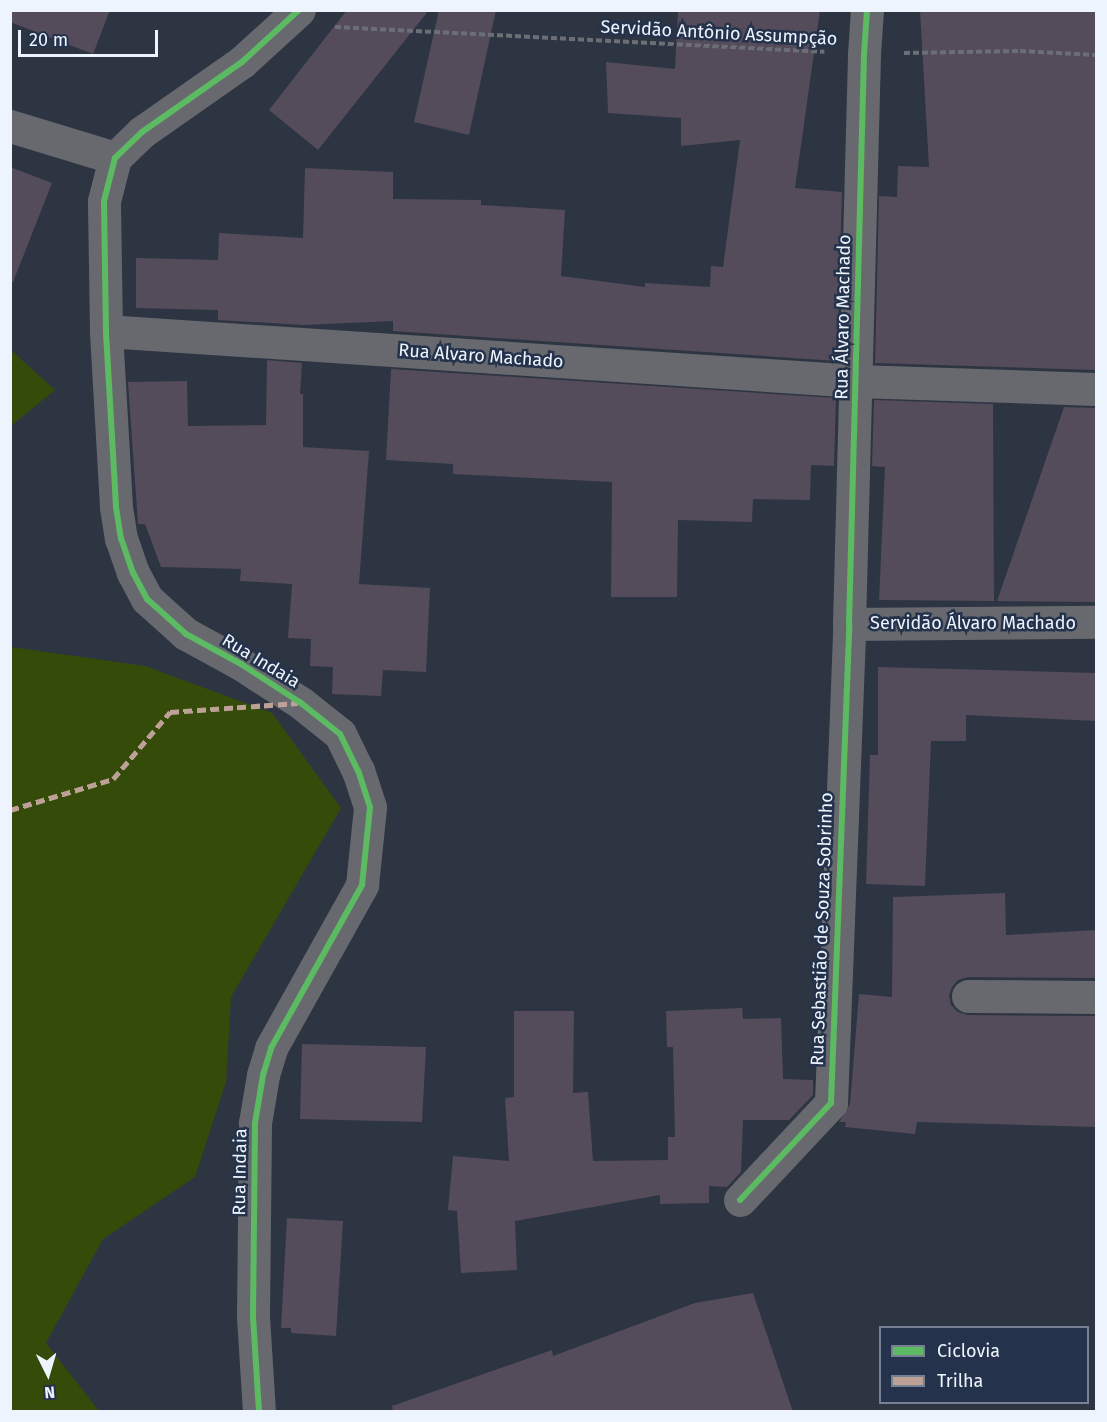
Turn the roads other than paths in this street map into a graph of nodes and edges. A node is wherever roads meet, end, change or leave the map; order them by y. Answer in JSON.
{"nodes":[{"id":1,"x":867,"y":10,"type":"edge"},
{"id":2,"x":293,"y":17,"type":"edge"},
{"id":3,"x":10,"y":126,"type":"edge"},
{"id":4,"x":115,"y":158,"type":"junction"},
{"id":5,"x":106,"y":331,"type":"junction"},
{"id":6,"x":857,"y":381,"type":"junction"},
{"id":7,"x":1096,"y":388,"type":"edge"},
{"id":8,"x":1096,"y":622,"type":"edge"},
{"id":9,"x":849,"y":624,"type":"junction"},
{"id":10,"x":968,"y":996,"type":"dead end"},
{"id":11,"x":1096,"y":997,"type":"edge"},
{"id":12,"x":740,"y":1200,"type":"dead end"},
{"id":13,"x":259,"y":1412,"type":"edge"}],
"edges":[{"from":1,"to":6,"type":"street","name":"Rua Álvaro Machado"},
{"from":2,"to":4,"type":"street"},
{"from":3,"to":4,"type":"street"},
{"from":4,"to":5,"type":"street","name":"Rua Indaia"},
{"from":5,"to":6,"type":"street","name":"Rua Alvaro Machado"},
{"from":5,"to":13,"type":"street","name":"Rua Indaia"},
{"from":6,"to":7,"type":"street","name":"Rua Alvaro Machado"},
{"from":6,"to":9,"type":"street","name":"Rua Álvaro Machado"},
{"from":8,"to":9,"type":"street","name":"Servidão Álvaro Machado"},
{"from":9,"to":12,"type":"street","name":"Rua Sebastião de Souza Sobrinho"},
{"from":10,"to":11,"type":"street"}]}
